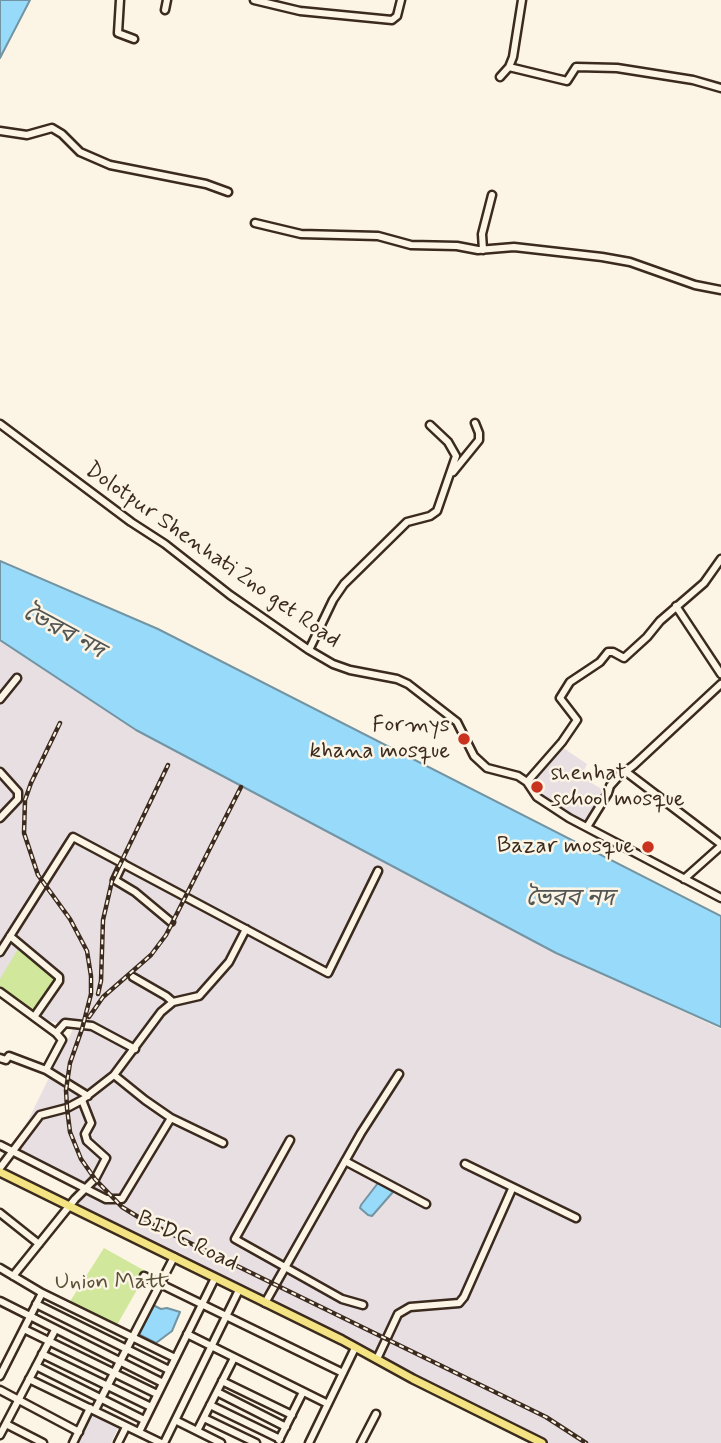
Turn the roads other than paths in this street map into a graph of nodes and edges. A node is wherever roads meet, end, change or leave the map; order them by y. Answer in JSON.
{"nodes":[{"id":1,"x":120,"y":0,"type":"edge"},
{"id":2,"x":167,"y":0,"type":"edge"},
{"id":3,"x":254,"y":0,"type":"edge"},
{"id":4,"x":401,"y":0,"type":"edge"},
{"id":5,"x":522,"y":0,"type":"edge"},
{"id":6,"x":165,"y":10,"type":"dead end"},
{"id":7,"x":134,"y":39,"type":"dead end"},
{"id":8,"x":509,"y":67,"type":"junction"},
{"id":9,"x":500,"y":77,"type":"dead end"},
{"id":10,"x":721,"y":88,"type":"edge"},
{"id":11,"x":0,"y":131,"type":"edge"},
{"id":12,"x":228,"y":192,"type":"dead end"},
{"id":13,"x":492,"y":195,"type":"dead end"},
{"id":14,"x":255,"y":223,"type":"dead end"},
{"id":15,"x":483,"y":250,"type":"junction"},
{"id":16,"x":721,"y":290,"type":"edge"},
{"id":17,"x":475,"y":423,"type":"dead end"},
{"id":18,"x":0,"y":424,"type":"edge"},
{"id":19,"x":430,"y":425,"type":"dead end"},
{"id":20,"x":451,"y":473,"type":"junction"},
{"id":21,"x":721,"y":559,"type":"edge"},
{"id":22,"x":677,"y":606,"type":"junction"},
{"id":23,"x":309,"y":650,"type":"junction"},
{"id":24,"x":721,"y":674,"type":"edge"},
{"id":25,"x":17,"y":678,"type":"dead end"},
{"id":26,"x":721,"y":684,"type":"edge"},
{"id":27,"x":0,"y":699,"type":"edge"},
{"id":28,"x":625,"y":771,"type":"junction"},
{"id":29,"x":0,"y":772,"type":"edge"},
{"id":30,"x":527,"y":782,"type":"junction"},
{"id":31,"x":0,"y":818,"type":"edge"},
{"id":32,"x":587,"y":827,"type":"junction"},
{"id":33,"x":721,"y":845,"type":"edge"},
{"id":34,"x":123,"y":863,"type":"junction"},
{"id":35,"x":377,"y":871,"type":"dead end"},
{"id":36,"x":684,"y":879,"type":"junction"},
{"id":37,"x":721,"y":898,"type":"edge"},
{"id":38,"x":171,"y":922,"type":"dead end"},
{"id":39,"x":246,"y":929,"type":"junction"},
{"id":40,"x":10,"y":936,"type":"junction"},
{"id":41,"x":0,"y":952,"type":"edge"},
{"id":42,"x":133,"y":977,"type":"dead end"},
{"id":43,"x":0,"y":992,"type":"edge"},
{"id":44,"x":173,"y":1002,"type":"junction"},
{"id":45,"x":34,"y":1017,"type":"junction"},
{"id":46,"x":56,"y":1032,"type":"junction"},
{"id":47,"x":135,"y":1049,"type":"junction"},
{"id":48,"x":0,"y":1058,"type":"edge"},
{"id":49,"x":46,"y":1070,"type":"junction"},
{"id":50,"x":399,"y":1074,"type":"dead end"},
{"id":51,"x":114,"y":1075,"type":"junction"},
{"id":52,"x":85,"y":1098,"type":"junction"},
{"id":53,"x":172,"y":1118,"type":"junction"},
{"id":54,"x":290,"y":1140,"type":"dead end"},
{"id":55,"x":223,"y":1143,"type":"dead end"},
{"id":56,"x":0,"y":1145,"type":"edge"},
{"id":57,"x":12,"y":1153,"type":"junction"},
{"id":58,"x":345,"y":1161,"type":"junction"},
{"id":59,"x":465,"y":1164,"type":"dead end"},
{"id":60,"x":0,"y":1172,"type":"edge"},
{"id":61,"x":84,"y":1188,"type":"junction"},
{"id":62,"x":512,"y":1189,"type":"junction"},
{"id":63,"x":426,"y":1203,"type":"dead end"},
{"id":64,"x":69,"y":1208,"type":"junction"},
{"id":65,"x":0,"y":1213,"type":"edge"},
{"id":66,"x":576,"y":1218,"type":"dead end"},
{"id":67,"x":39,"y":1244,"type":"junction"},
{"id":68,"x":173,"y":1259,"type":"junction"},
{"id":69,"x":285,"y":1266,"type":"junction"},
{"id":70,"x":0,"y":1268,"type":"edge"},
{"id":71,"x":13,"y":1276,"type":"junction"},
{"id":72,"x":144,"y":1276,"type":"dead end"},
{"id":73,"x":214,"y":1279,"type":"junction"},
{"id":74,"x":159,"y":1285,"type":"junction"},
{"id":75,"x":239,"y":1291,"type":"junction"},
{"id":76,"x":42,"y":1293,"type":"junction"},
{"id":77,"x":0,"y":1301,"type":"edge"},
{"id":78,"x":265,"y":1303,"type":"junction"},
{"id":79,"x":36,"y":1304,"type":"junction"},
{"id":80,"x":201,"y":1304,"type":"junction"},
{"id":81,"x":363,"y":1306,"type":"dead end"},
{"id":82,"x":226,"y":1316,"type":"junction"},
{"id":83,"x":29,"y":1317,"type":"junction"},
{"id":84,"x":24,"y":1329,"type":"junction"},
{"id":85,"x":55,"y":1330,"type":"junction"},
{"id":86,"x":187,"y":1334,"type":"junction"},
{"id":87,"x":133,"y":1336,"type":"junction"},
{"id":88,"x":49,"y":1341,"type":"junction"},
{"id":89,"x":212,"y":1347,"type":"junction"},
{"id":90,"x":355,"y":1348,"type":"junction"},
{"id":91,"x":126,"y":1349,"type":"junction"},
{"id":92,"x":43,"y":1354,"type":"junction"},
{"id":93,"x":175,"y":1358,"type":"junction"},
{"id":94,"x":234,"y":1358,"type":"junction"},
{"id":95,"x":377,"y":1359,"type":"junction"},
{"id":96,"x":120,"y":1361,"type":"junction"},
{"id":97,"x":36,"y":1366,"type":"junction"},
{"id":98,"x":169,"y":1370,"type":"junction"},
{"id":99,"x":114,"y":1373,"type":"junction"},
{"id":100,"x":344,"y":1373,"type":"junction"},
{"id":101,"x":0,"y":1375,"type":"edge"},
{"id":102,"x":29,"y":1379,"type":"junction"},
{"id":103,"x":222,"y":1381,"type":"junction"},
{"id":104,"x":163,"y":1383,"type":"junction"},
{"id":105,"x":107,"y":1386,"type":"junction"},
{"id":106,"x":0,"y":1391,"type":"edge"},
{"id":107,"x":217,"y":1392,"type":"junction"},
{"id":108,"x":303,"y":1392,"type":"junction"},
{"id":109,"x":157,"y":1394,"type":"junction"},
{"id":110,"x":102,"y":1398,"type":"junction"},
{"id":111,"x":18,"y":1401,"type":"junction"},
{"id":112,"x":328,"y":1404,"type":"junction"},
{"id":113,"x":211,"y":1405,"type":"junction"},
{"id":114,"x":151,"y":1407,"type":"junction"},
{"id":115,"x":93,"y":1409,"type":"junction"},
{"id":116,"x":376,"y":1414,"type":"dead end"},
{"id":117,"x":292,"y":1415,"type":"junction"},
{"id":118,"x":204,"y":1418,"type":"junction"},
{"id":119,"x":144,"y":1420,"type":"junction"},
{"id":120,"x":177,"y":1421,"type":"dead end"},
{"id":121,"x":6,"y":1424,"type":"junction"},
{"id":122,"x":126,"y":1427,"type":"junction"},
{"id":123,"x":286,"y":1427,"type":"junction"},
{"id":124,"x":197,"y":1431,"type":"junction"},
{"id":125,"x":79,"y":1432,"type":"junction"},
{"id":126,"x":139,"y":1432,"type":"junction"},
{"id":127,"x":0,"y":1435,"type":"edge"},
{"id":128,"x":279,"y":1441,"type":"edge"},
{"id":129,"x":43,"y":1443,"type":"edge"},
{"id":130,"x":74,"y":1443,"type":"edge"},
{"id":131,"x":118,"y":1443,"type":"edge"},
{"id":132,"x":162,"y":1443,"type":"edge"},
{"id":133,"x":221,"y":1443,"type":"edge"},
{"id":134,"x":256,"y":1443,"type":"edge"},
{"id":135,"x":309,"y":1443,"type":"edge"},
{"id":136,"x":361,"y":1443,"type":"edge"},
{"id":137,"x":542,"y":1443,"type":"edge"}],
"edges":[{"from":1,"to":7,"type":"street"},
{"from":2,"to":6,"type":"street"},
{"from":3,"to":4,"type":"street"},
{"from":5,"to":8,"type":"street"},
{"from":8,"to":9,"type":"street"},
{"from":8,"to":10,"type":"street"},
{"from":11,"to":12,"type":"street"},
{"from":13,"to":15,"type":"street"},
{"from":14,"to":15,"type":"street"},
{"from":15,"to":16,"type":"street"},
{"from":17,"to":20,"type":"street"},
{"from":18,"to":23,"type":"street","name":"Dolotpur Shenhati 2no get Road"},
{"from":19,"to":20,"type":"street"},
{"from":20,"to":23,"type":"street"},
{"from":21,"to":22,"type":"street"},
{"from":22,"to":24,"type":"street"},
{"from":22,"to":30,"type":"street"},
{"from":23,"to":30,"type":"street","name":"Dolotpur Shenhati 2no get Road"},
{"from":25,"to":27,"type":"street"},
{"from":26,"to":28,"type":"street"},
{"from":28,"to":32,"type":"street"},
{"from":28,"to":33,"type":"street"},
{"from":29,"to":31,"type":"street"},
{"from":30,"to":32,"type":"street","name":"Dolotpur Shenhati 2no get Road"},
{"from":32,"to":36,"type":"street","name":"Dolotpur Shenhati 2no get Road"},
{"from":33,"to":36,"type":"street"},
{"from":34,"to":38,"type":"street"},
{"from":34,"to":39,"type":"street"},
{"from":34,"to":40,"type":"street"},
{"from":35,"to":39,"type":"street"},
{"from":36,"to":37,"type":"street","name":"Dolotpur Shenhati 2no get Road"},
{"from":39,"to":44,"type":"street"},
{"from":40,"to":41,"type":"street"},
{"from":40,"to":45,"type":"street"},
{"from":42,"to":44,"type":"street"},
{"from":43,"to":45,"type":"street"},
{"from":44,"to":47,"type":"street"},
{"from":45,"to":46,"type":"street"},
{"from":46,"to":47,"type":"street"},
{"from":46,"to":49,"type":"street"},
{"from":47,"to":51,"type":"street"},
{"from":48,"to":49,"type":"street"},
{"from":49,"to":52,"type":"street"},
{"from":50,"to":58,"type":"street"},
{"from":51,"to":52,"type":"street"},
{"from":51,"to":53,"type":"street"},
{"from":52,"to":57,"type":"street"},
{"from":52,"to":61,"type":"street"},
{"from":53,"to":55,"type":"street"},
{"from":53,"to":61,"type":"street"},
{"from":54,"to":69,"type":"street"},
{"from":56,"to":57,"type":"street"},
{"from":57,"to":60,"type":"street"},
{"from":57,"to":61,"type":"street"},
{"from":58,"to":63,"type":"street"},
{"from":58,"to":69,"type":"street"},
{"from":59,"to":62,"type":"street"},
{"from":60,"to":64,"type":"main road","name":"BIDC Road"},
{"from":61,"to":64,"type":"street"},
{"from":62,"to":66,"type":"street"},
{"from":62,"to":95,"type":"street"},
{"from":64,"to":67,"type":"street"},
{"from":64,"to":68,"type":"main road","name":"BIDC Road"},
{"from":65,"to":67,"type":"street"},
{"from":67,"to":71,"type":"street"},
{"from":68,"to":73,"type":"main road","name":"BIDC Road"},
{"from":68,"to":74,"type":"street"},
{"from":69,"to":78,"type":"street"},
{"from":69,"to":81,"type":"street"},
{"from":70,"to":71,"type":"street"},
{"from":71,"to":76,"type":"street"},
{"from":72,"to":74,"type":"street"},
{"from":73,"to":75,"type":"main road","name":"BIDC Road"},
{"from":73,"to":80,"type":"street"},
{"from":74,"to":80,"type":"street"},
{"from":74,"to":87,"type":"street"},
{"from":75,"to":78,"type":"main road","name":"BIDC Road"},
{"from":75,"to":82,"type":"street"},
{"from":75,"to":90,"type":"main road","name":"BIDC Road"},
{"from":76,"to":79,"type":"street"},
{"from":76,"to":87,"type":"street"},
{"from":77,"to":83,"type":"street"},
{"from":78,"to":90,"type":"main road","name":"BIDC Road"},
{"from":79,"to":83,"type":"street"},
{"from":79,"to":91,"type":"street"},
{"from":80,"to":82,"type":"street"},
{"from":80,"to":86,"type":"street"},
{"from":82,"to":89,"type":"street"},
{"from":82,"to":100,"type":"street"},
{"from":83,"to":84,"type":"street"},
{"from":83,"to":85,"type":"street"},
{"from":84,"to":88,"type":"street"},
{"from":84,"to":101,"type":"street"},
{"from":85,"to":88,"type":"street"},
{"from":85,"to":96,"type":"street"},
{"from":86,"to":89,"type":"street"},
{"from":86,"to":93,"type":"street"},
{"from":87,"to":91,"type":"street"},
{"from":87,"to":93,"type":"street"},
{"from":88,"to":92,"type":"street"},
{"from":88,"to":99,"type":"street"},
{"from":89,"to":94,"type":"street"},
{"from":89,"to":132,"type":"street"},
{"from":90,"to":95,"type":"main road","name":"BIDC Road"},
{"from":90,"to":100,"type":"street"},
{"from":91,"to":96,"type":"street"},
{"from":91,"to":98,"type":"street"},
{"from":92,"to":97,"type":"street"},
{"from":92,"to":105,"type":"street"},
{"from":93,"to":98,"type":"street"},
{"from":94,"to":103,"type":"street"},
{"from":94,"to":108,"type":"street"},
{"from":95,"to":137,"type":"main road","name":"BIDC Road"},
{"from":96,"to":99,"type":"street"},
{"from":96,"to":104,"type":"street"},
{"from":97,"to":102,"type":"street"},
{"from":97,"to":110,"type":"street"},
{"from":98,"to":104,"type":"street"},
{"from":99,"to":105,"type":"street"},
{"from":99,"to":109,"type":"street"},
{"from":100,"to":112,"type":"street"},
{"from":102,"to":111,"type":"street"},
{"from":102,"to":115,"type":"street"},
{"from":103,"to":107,"type":"street"},
{"from":103,"to":117,"type":"street"},
{"from":104,"to":109,"type":"street"},
{"from":105,"to":110,"type":"street"},
{"from":105,"to":114,"type":"street"},
{"from":106,"to":111,"type":"street"},
{"from":107,"to":113,"type":"street"},
{"from":107,"to":123,"type":"street"},
{"from":108,"to":112,"type":"street"},
{"from":108,"to":117,"type":"street"},
{"from":109,"to":114,"type":"street"},
{"from":110,"to":115,"type":"street"},
{"from":110,"to":119,"type":"street"},
{"from":111,"to":121,"type":"street"},
{"from":111,"to":125,"type":"street"},
{"from":112,"to":135,"type":"street"},
{"from":113,"to":118,"type":"street"},
{"from":113,"to":128,"type":"street"},
{"from":114,"to":119,"type":"street"},
{"from":115,"to":122,"type":"street"},
{"from":115,"to":125,"type":"street"},
{"from":116,"to":136,"type":"street"},
{"from":117,"to":123,"type":"street"},
{"from":118,"to":124,"type":"street"},
{"from":118,"to":134,"type":"street"},
{"from":119,"to":126,"type":"street"},
{"from":120,"to":124,"type":"street"},
{"from":121,"to":127,"type":"street"},
{"from":121,"to":129,"type":"street"},
{"from":122,"to":126,"type":"street"},
{"from":122,"to":131,"type":"street"},
{"from":123,"to":128,"type":"street"},
{"from":124,"to":133,"type":"street"},
{"from":125,"to":130,"type":"street"},
{"from":126,"to":132,"type":"street"}]}
